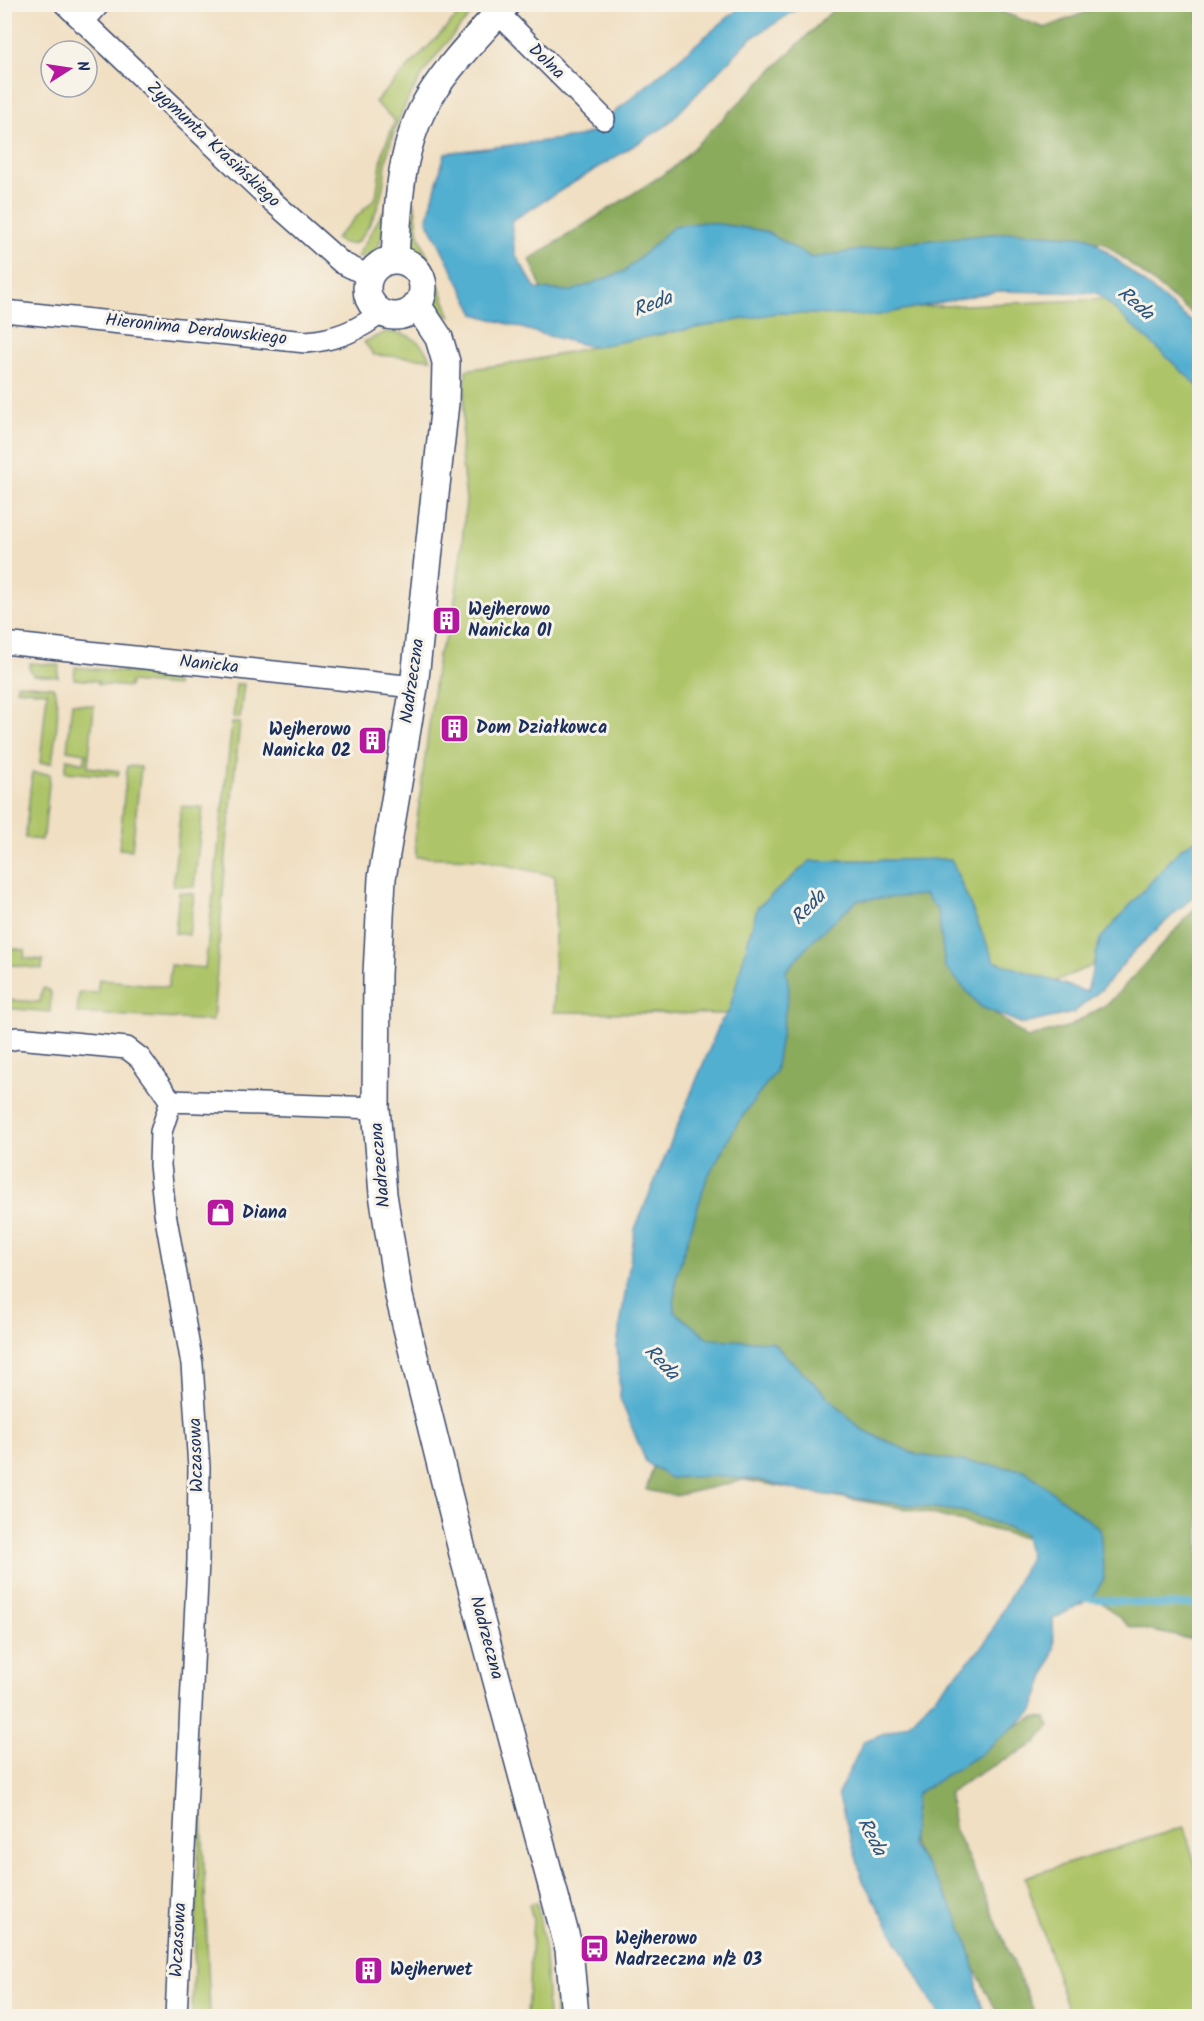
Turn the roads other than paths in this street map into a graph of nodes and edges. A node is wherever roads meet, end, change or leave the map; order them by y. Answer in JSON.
{"nodes":[{"id":1,"x":64,"y":4,"type":"edge"},
{"id":2,"x":99,"y":4,"type":"edge"},
{"id":3,"x":498,"y":8,"type":"edge"},
{"id":4,"x":82,"y":22,"type":"junction"},
{"id":5,"x":604,"y":119,"type":"dead end"},
{"id":6,"x":395,"y":259,"type":"junction"},
{"id":7,"x":369,"y":276,"type":"junction"},
{"id":8,"x":417,"y":305,"type":"junction"},
{"id":9,"x":4,"y":310,"type":"edge"},
{"id":10,"x":381,"y":312,"type":"junction"},
{"id":11,"x":4,"y":643,"type":"edge"},
{"id":12,"x":414,"y":687,"type":"junction"},
{"id":13,"x":4,"y":1041,"type":"edge"},
{"id":14,"x":171,"y":1101,"type":"junction"},
{"id":15,"x":376,"y":1108,"type":"junction"},
{"id":16,"x":575,"y":2015,"type":"edge"},
{"id":17,"x":176,"y":2016,"type":"edge"}],
"edges":[{"from":1,"to":4,"type":"street","name":"Zygmunta Krasińskiego"},
{"from":2,"to":4,"type":"street"},
{"from":3,"to":5,"type":"street","name":"Dolna"},
{"from":3,"to":6,"type":"main road"},
{"from":4,"to":7,"type":"street","name":"Zygmunta Krasińskiego"},
{"from":6,"to":7,"type":"main road"},
{"from":6,"to":8,"type":"main road"},
{"from":7,"to":10,"type":"main road"},
{"from":8,"to":10,"type":"main road"},
{"from":8,"to":12,"type":"main road","name":"Nadrzeczna"},
{"from":9,"to":10,"type":"street","name":"Hieronima Derdowskiego"},
{"from":11,"to":12,"type":"street","name":"Nanicka"},
{"from":12,"to":15,"type":"main road","name":"Nadrzeczna"},
{"from":13,"to":14,"type":"street"},
{"from":14,"to":15,"type":"street"},
{"from":14,"to":17,"type":"street","name":"Wczasowa"},
{"from":15,"to":16,"type":"main road","name":"Nadrzeczna"}]}
